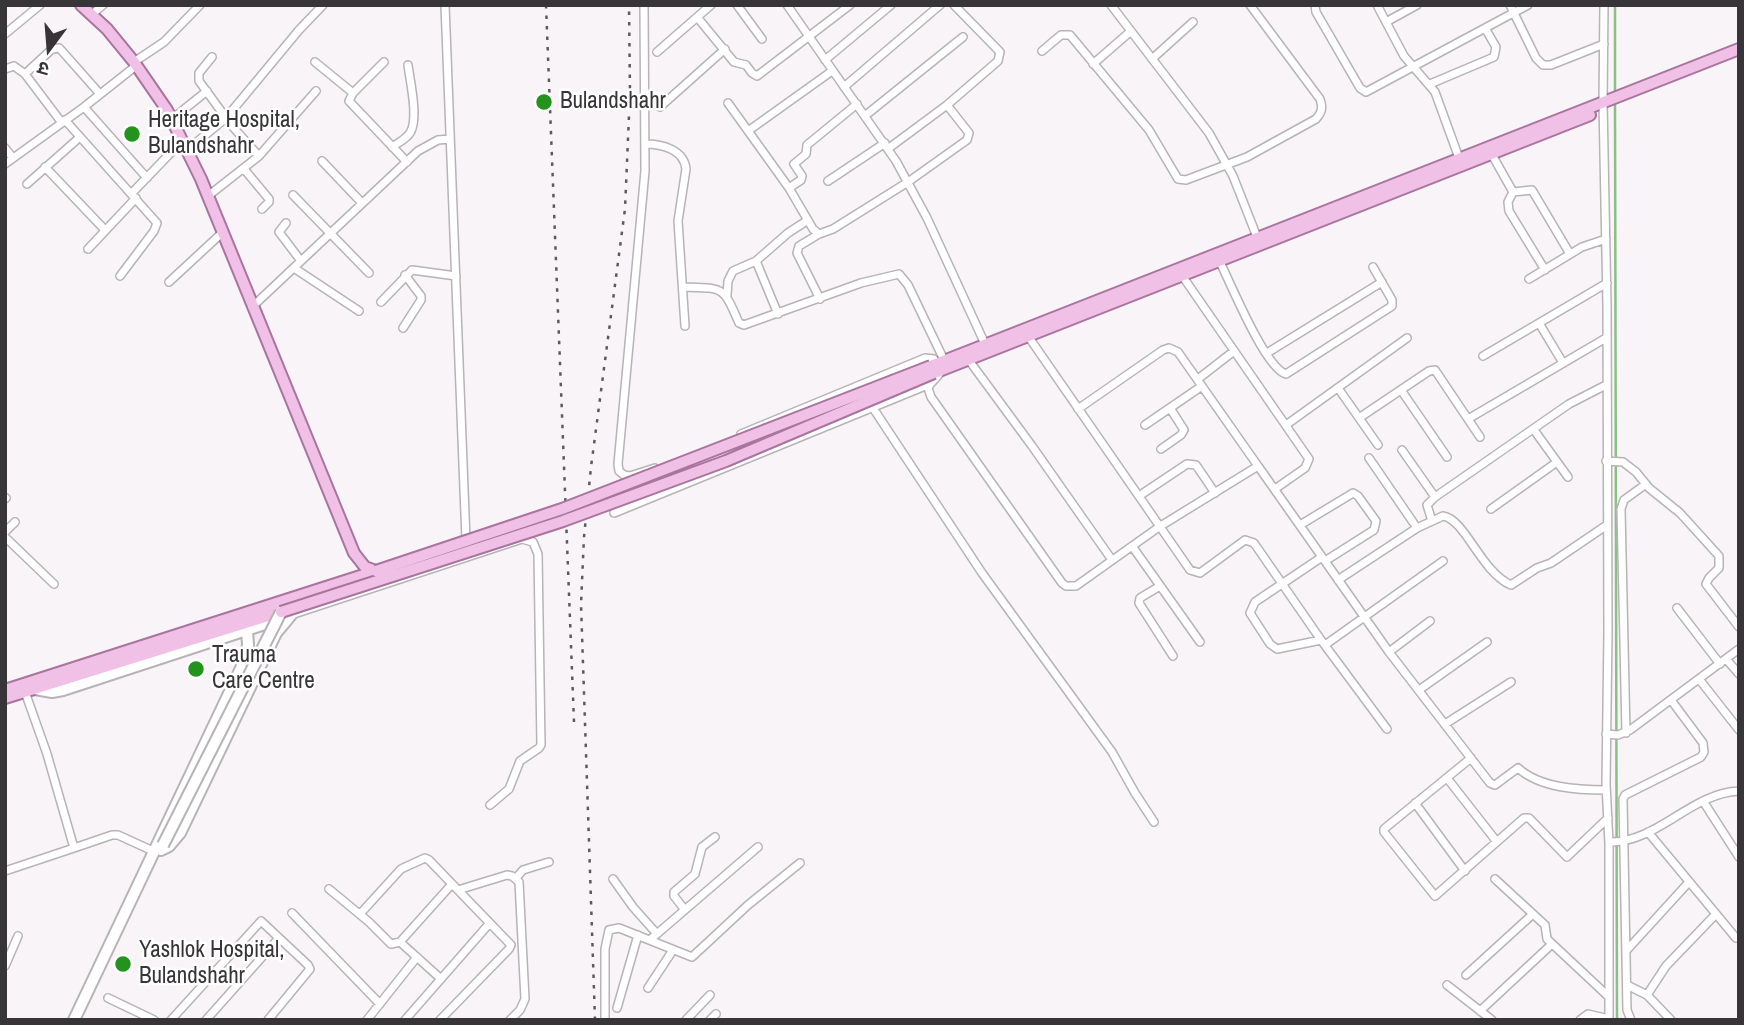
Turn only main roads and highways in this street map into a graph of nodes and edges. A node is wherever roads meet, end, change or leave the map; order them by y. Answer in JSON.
{"nodes":[{"id":1,"x":81,"y":5,"type":"edge"},
{"id":2,"x":1739,"y":49,"type":"edge"},
{"id":3,"x":1739,"y":56,"type":"edge"},
{"id":4,"x":1610,"y":103,"type":"junction"},
{"id":5,"x":936,"y":369,"type":"junction"},
{"id":6,"x":376,"y":571,"type":"junction"},
{"id":7,"x":27,"y":688,"type":"junction"},
{"id":8,"x":5,"y":690,"type":"edge"},
{"id":9,"x":5,"y":698,"type":"edge"}],
"edges":[{"from":1,"to":6,"type":"main road"},
{"from":2,"to":4,"type":"main road"},
{"from":3,"to":4,"type":"main road"},
{"from":4,"to":5,"type":"main road"},
{"from":4,"to":5,"type":"main road"},
{"from":5,"to":6,"type":"main road","bridge":true},
{"from":5,"to":7,"type":"main road","bridge":true},
{"from":6,"to":7,"type":"main road"},
{"from":7,"to":8,"type":"main road"},
{"from":7,"to":9,"type":"main road"}]}
